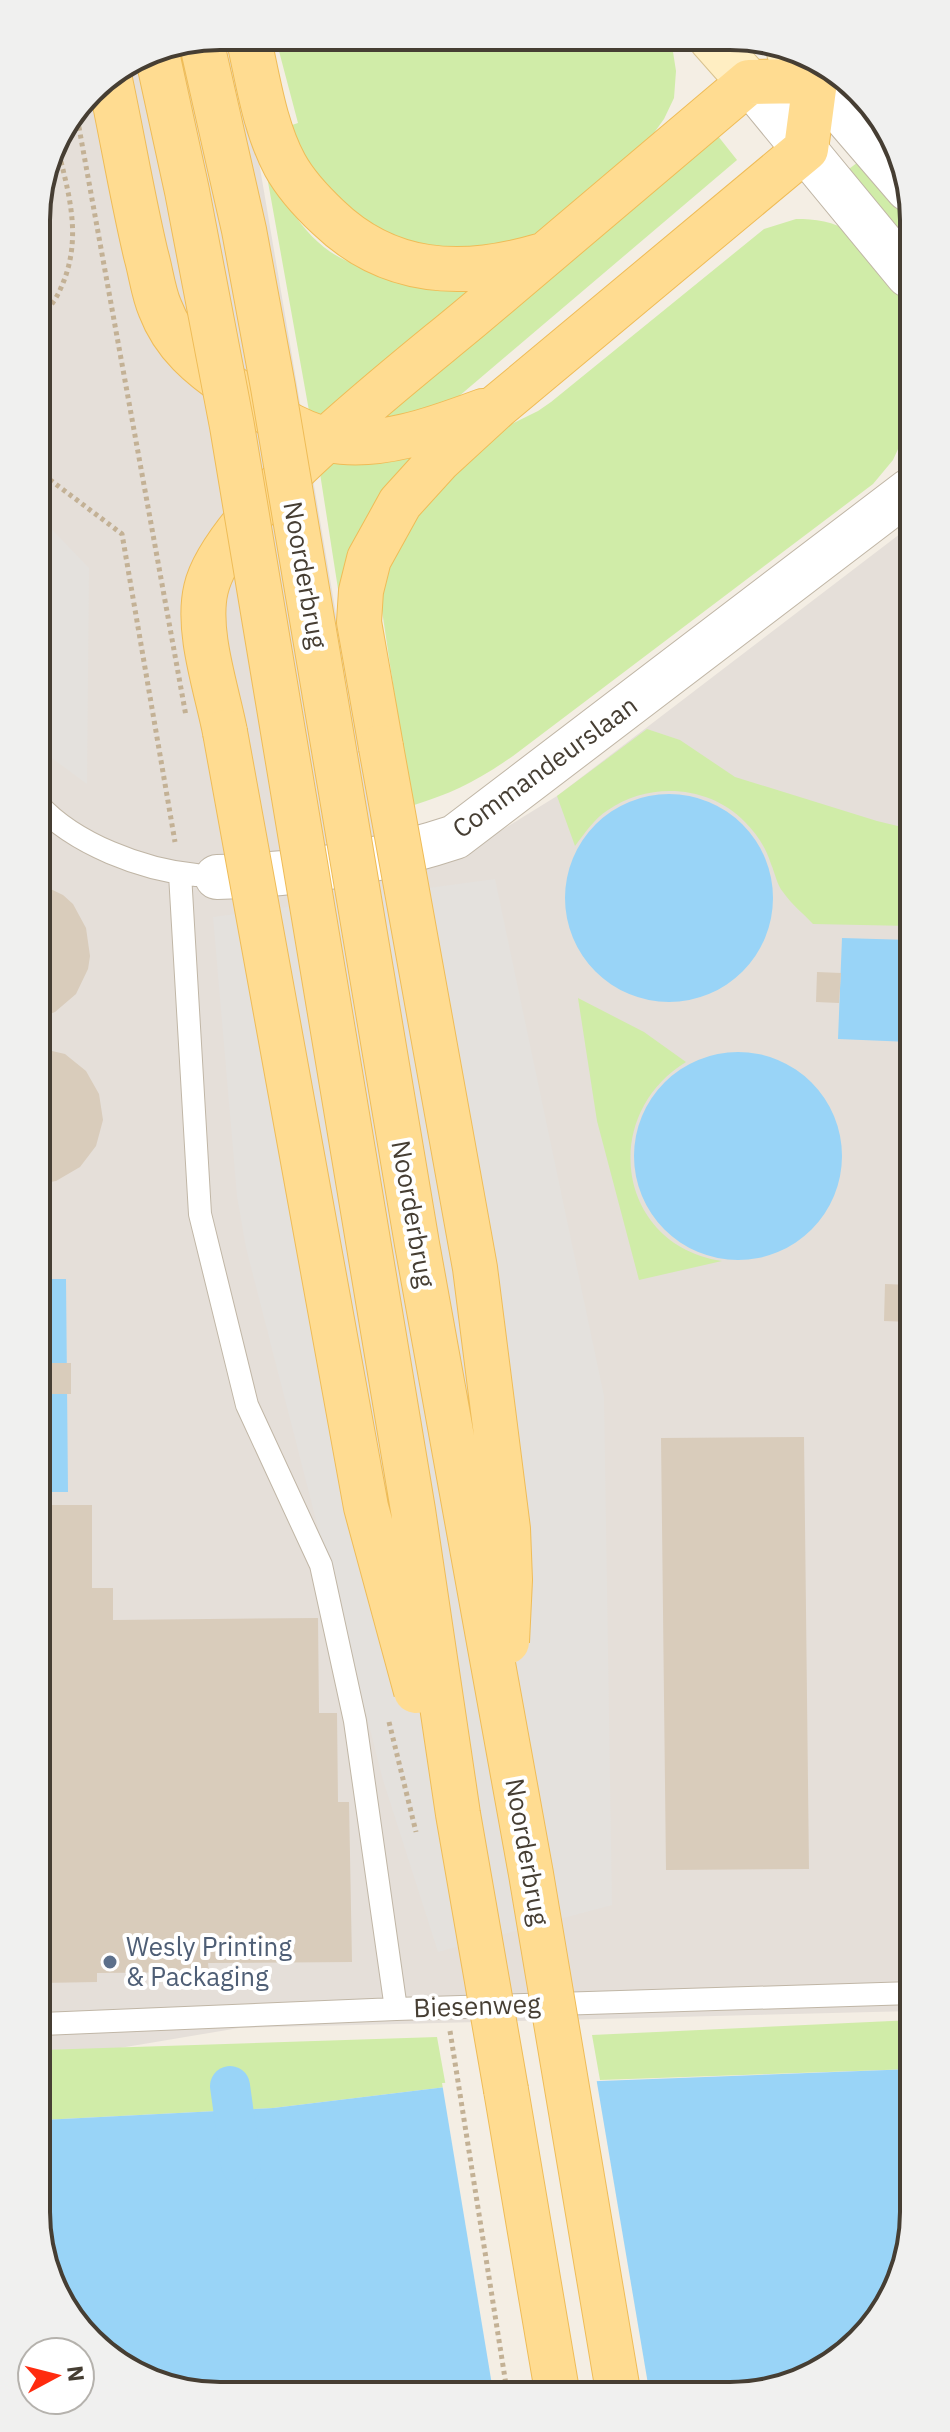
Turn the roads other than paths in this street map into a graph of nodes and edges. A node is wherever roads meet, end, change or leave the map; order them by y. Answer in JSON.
{"nodes":[{"id":1,"x":251,"y":50,"type":"edge"},
{"id":2,"x":721,"y":50,"type":"edge"},
{"id":3,"x":203,"y":51,"type":"edge"},
{"id":4,"x":159,"y":62,"type":"edge"},
{"id":5,"x":802,"y":67,"type":"edge"},
{"id":6,"x":749,"y":82,"type":"junction"},
{"id":7,"x":112,"y":89,"type":"edge"},
{"id":8,"x":806,"y":149,"type":"junction"},
{"id":9,"x":892,"y":171,"type":"edge"},
{"id":10,"x":545,"y":255,"type":"junction"},
{"id":11,"x":900,"y":265,"type":"edge"},
{"id":12,"x":499,"y":405,"type":"junction"},
{"id":13,"x":328,"y":440,"type":"junction"},
{"id":14,"x":900,"y":498,"type":"edge"},
{"id":15,"x":50,"y":814,"type":"edge"},
{"id":16,"x":198,"y":876,"type":"junction"},
{"id":17,"x":503,"y":1717,"type":"junction"},
{"id":18,"x":458,"y":1814,"type":"junction"},
{"id":19,"x":900,"y":1993,"type":"edge"},
{"id":20,"x":396,"y":2009,"type":"junction"},
{"id":21,"x":50,"y":2024,"type":"edge"},
{"id":22,"x":555,"y":2382,"type":"edge"},
{"id":23,"x":616,"y":2382,"type":"edge"}],
"edges":[{"from":1,"to":10,"type":"main road"},
{"from":2,"to":6,"type":"main road"},
{"from":3,"to":17,"type":"main road","name":"Noorderbrug","bridge":true},
{"from":4,"to":18,"type":"main road","name":"Noorderbrug","bridge":true},
{"from":5,"to":6,"type":"main road"},
{"from":5,"to":8,"type":"main road"},
{"from":5,"to":9,"type":"street"},
{"from":6,"to":8,"type":"street"},
{"from":6,"to":10,"type":"main road"},
{"from":7,"to":13,"type":"main road"},
{"from":8,"to":11,"type":"street"},
{"from":8,"to":12,"type":"main road"},
{"from":10,"to":13,"type":"main road"},
{"from":12,"to":13,"type":"main road"},
{"from":12,"to":17,"type":"main road","bridge":true},
{"from":13,"to":18,"type":"main road","bridge":true},
{"from":14,"to":16,"type":"street","name":"Commandeurslaan"},
{"from":15,"to":16,"type":"lane","name":"Commandeurslaan"},
{"from":16,"to":20,"type":"lane"},
{"from":17,"to":23,"type":"main road","name":"Noorderbrug","bridge":true},
{"from":18,"to":22,"type":"main road","name":"Noorderbrug","bridge":true},
{"from":19,"to":20,"type":"lane","name":"Biesenweg"},
{"from":20,"to":21,"type":"lane","name":"Biesenweg"}]}
